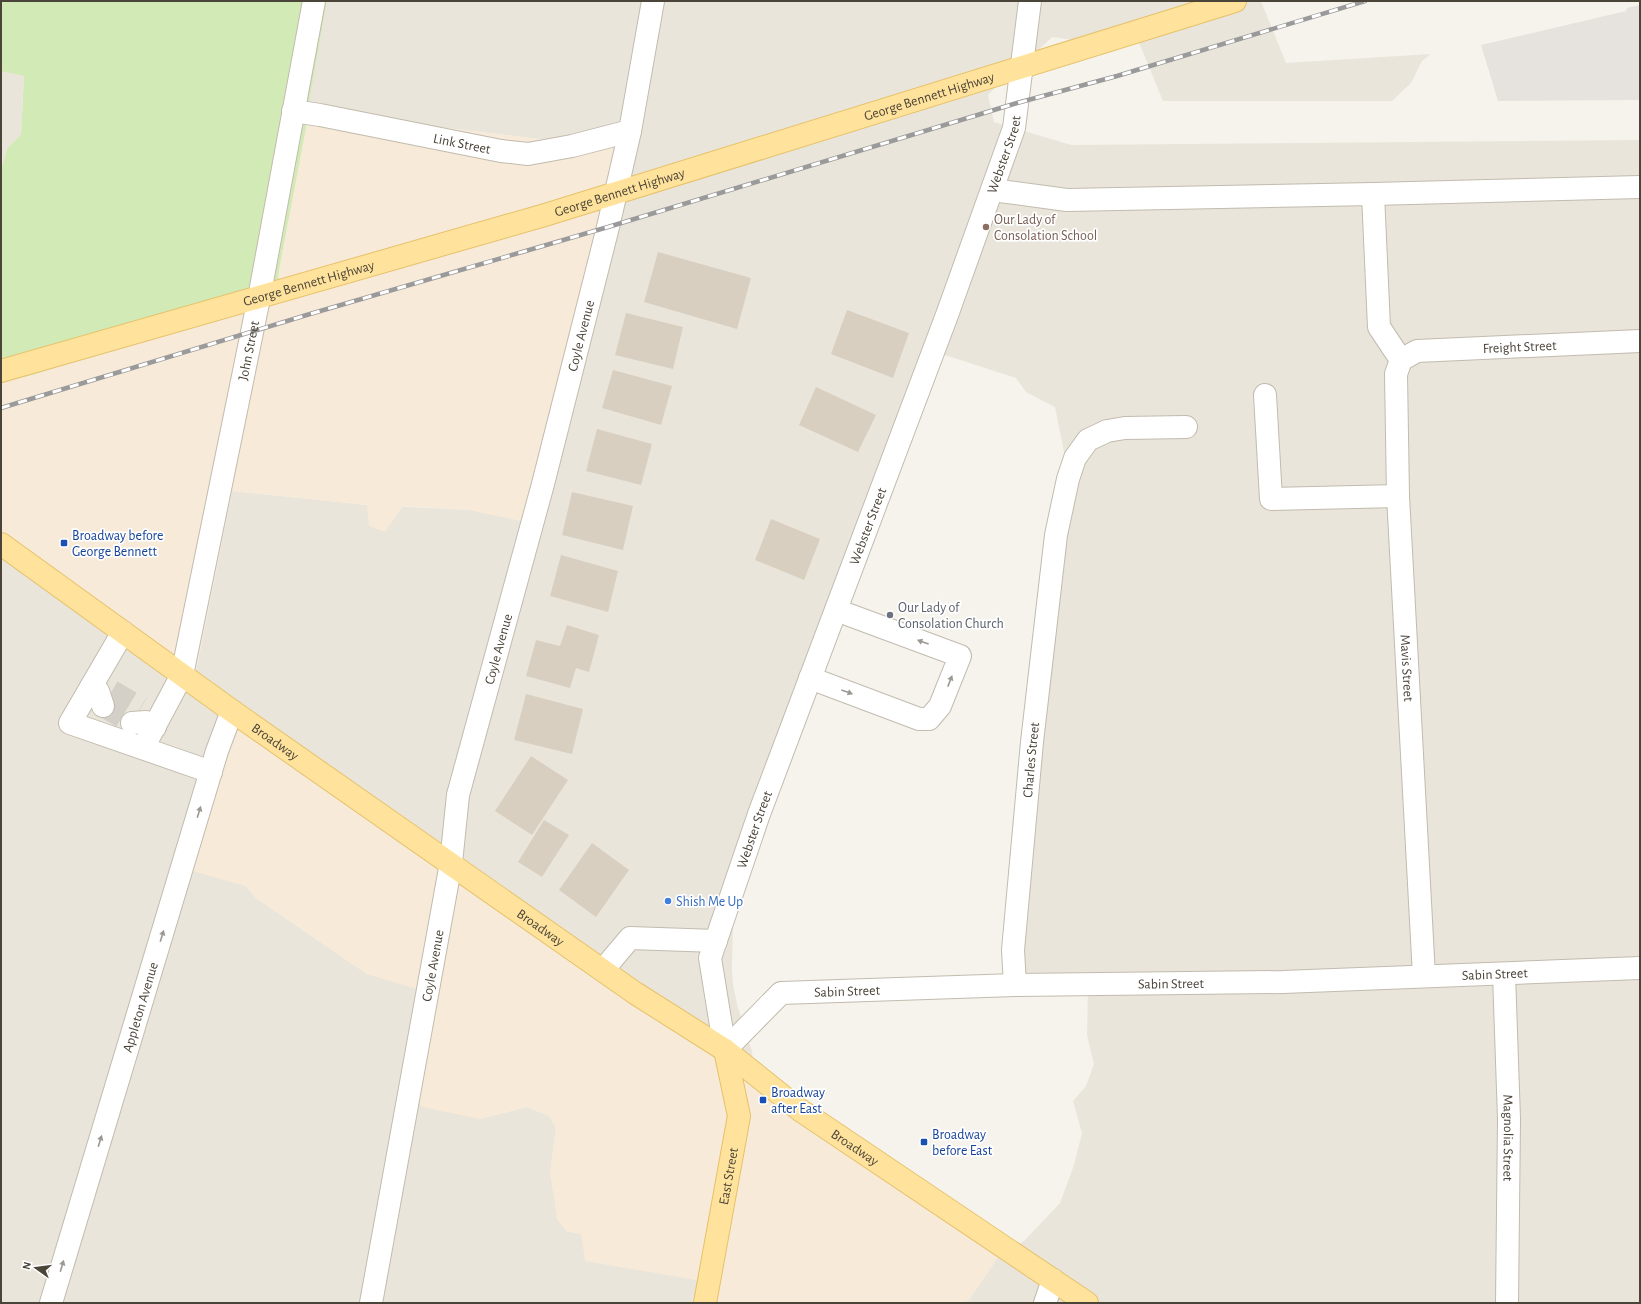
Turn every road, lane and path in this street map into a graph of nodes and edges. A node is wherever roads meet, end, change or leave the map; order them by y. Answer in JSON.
{"nodes":[{"id":1,"x":314,"y":1,"type":"edge"},
{"id":2,"x":653,"y":1,"type":"edge"},
{"id":3,"x":1030,"y":1,"type":"edge"},
{"id":4,"x":1235,"y":1,"type":"edge"},
{"id":5,"x":1022,"y":66,"type":"junction"},
{"id":6,"x":293,"y":111,"type":"junction"},
{"id":7,"x":630,"y":131,"type":"junction"},
{"id":8,"x":1640,"y":187,"type":"edge"},
{"id":9,"x":992,"y":190,"type":"junction"},
{"id":10,"x":615,"y":194,"type":"junction"},
{"id":11,"x":1373,"y":194,"type":"junction"},
{"id":12,"x":259,"y":298,"type":"junction"},
{"id":13,"x":1640,"y":341,"type":"edge"},
{"id":14,"x":1401,"y":360,"type":"junction"},
{"id":15,"x":1,"y":371,"type":"edge"},
{"id":16,"x":1265,"y":395,"type":"dead end"},
{"id":17,"x":1186,"y":427,"type":"dead end"},
{"id":18,"x":1398,"y":496,"type":"junction"},
{"id":19,"x":1,"y":544,"type":"edge"},
{"id":20,"x":836,"y":610,"type":"junction"},
{"id":21,"x":123,"y":632,"type":"junction"},
{"id":22,"x":182,"y":675,"type":"junction"},
{"id":23,"x":810,"y":678,"type":"junction"},
{"id":24,"x":232,"y":712,"type":"junction"},
{"id":25,"x":143,"y":748,"type":"junction"},
{"id":26,"x":211,"y":772,"type":"junction"},
{"id":27,"x":451,"y":863,"type":"junction"},
{"id":28,"x":716,"y":941,"type":"junction"},
{"id":29,"x":1640,"y":968,"type":"edge"},
{"id":30,"x":602,"y":970,"type":"junction"},
{"id":31,"x":1504,"y":974,"type":"junction"},
{"id":32,"x":1424,"y":976,"type":"junction"},
{"id":33,"x":1015,"y":985,"type":"junction"},
{"id":34,"x":725,"y":1050,"type":"junction"},
{"id":35,"x":1053,"y":1280,"type":"junction"},
{"id":36,"x":51,"y":1303,"type":"edge"},
{"id":37,"x":371,"y":1303,"type":"edge"},
{"id":38,"x":705,"y":1303,"type":"edge"},
{"id":39,"x":1044,"y":1303,"type":"edge"},
{"id":40,"x":1086,"y":1303,"type":"edge"},
{"id":41,"x":1507,"y":1303,"type":"edge"}],
"edges":[{"from":1,"to":6,"type":"street","name":"John Street"},
{"from":2,"to":7,"type":"street","name":"Coyle Avenue"},
{"from":3,"to":5,"type":"street","name":"Webster Street"},
{"from":4,"to":5,"type":"main road","name":"George Bennett Highway"},
{"from":5,"to":9,"type":"street","name":"Webster Street"},
{"from":5,"to":10,"type":"main road","name":"George Bennett Highway"},
{"from":6,"to":7,"type":"street","name":"Link Street"},
{"from":6,"to":12,"type":"street","name":"John Street"},
{"from":7,"to":10,"type":"street","name":"Coyle Avenue"},
{"from":8,"to":11,"type":"street"},
{"from":9,"to":11,"type":"street"},
{"from":9,"to":20,"type":"street","name":"Webster Street"},
{"from":10,"to":12,"type":"main road","name":"George Bennett Highway"},
{"from":10,"to":27,"type":"street","name":"Coyle Avenue"},
{"from":11,"to":14,"type":"street"},
{"from":12,"to":15,"type":"main road","name":"George Bennett Highway"},
{"from":12,"to":22,"type":"street","name":"John Street"},
{"from":13,"to":14,"type":"street","name":"Freight Street"},
{"from":14,"to":18,"type":"street","name":"Mavis Street"},
{"from":16,"to":18,"type":"street"},
{"from":17,"to":33,"type":"street","name":"Charles Street"},
{"from":18,"to":32,"type":"street","name":"Mavis Street"},
{"from":19,"to":21,"type":"main road","name":"Broadway"},
{"from":20,"to":23,"type":"street","name":"Webster Street"},
{"from":23,"to":20,"type":"street","one_way":true},
{"from":21,"to":22,"type":"main road","name":"Broadway"},
{"from":21,"to":25,"type":"street"},
{"from":22,"to":24,"type":"main road","name":"Broadway"},
{"from":22,"to":25,"type":"street","name":"John Street"},
{"from":23,"to":28,"type":"street","name":"Webster Street"},
{"from":24,"to":26,"type":"street","name":"Appleton Avenue"},
{"from":24,"to":27,"type":"main road","name":"Broadway"},
{"from":25,"to":26,"type":"street"},
{"from":36,"to":26,"type":"street","name":"Appleton Avenue","one_way":true},
{"from":27,"to":30,"type":"main road","name":"Broadway"},
{"from":27,"to":37,"type":"street","name":"Coyle Avenue"},
{"from":28,"to":30,"type":"street"},
{"from":28,"to":34,"type":"street","name":"Webster Street"},
{"from":29,"to":31,"type":"street","name":"Sabin Street"},
{"from":30,"to":34,"type":"main road","name":"Broadway"},
{"from":31,"to":32,"type":"street","name":"Sabin Street"},
{"from":31,"to":41,"type":"street","name":"Magnolia Street"},
{"from":32,"to":33,"type":"street","name":"Sabin Street"},
{"from":33,"to":34,"type":"street","name":"Sabin Street"},
{"from":34,"to":35,"type":"main road","name":"Broadway"},
{"from":34,"to":38,"type":"main road","name":"East Street"},
{"from":35,"to":39,"type":"street"},
{"from":35,"to":40,"type":"main road","name":"Broadway"}]}
